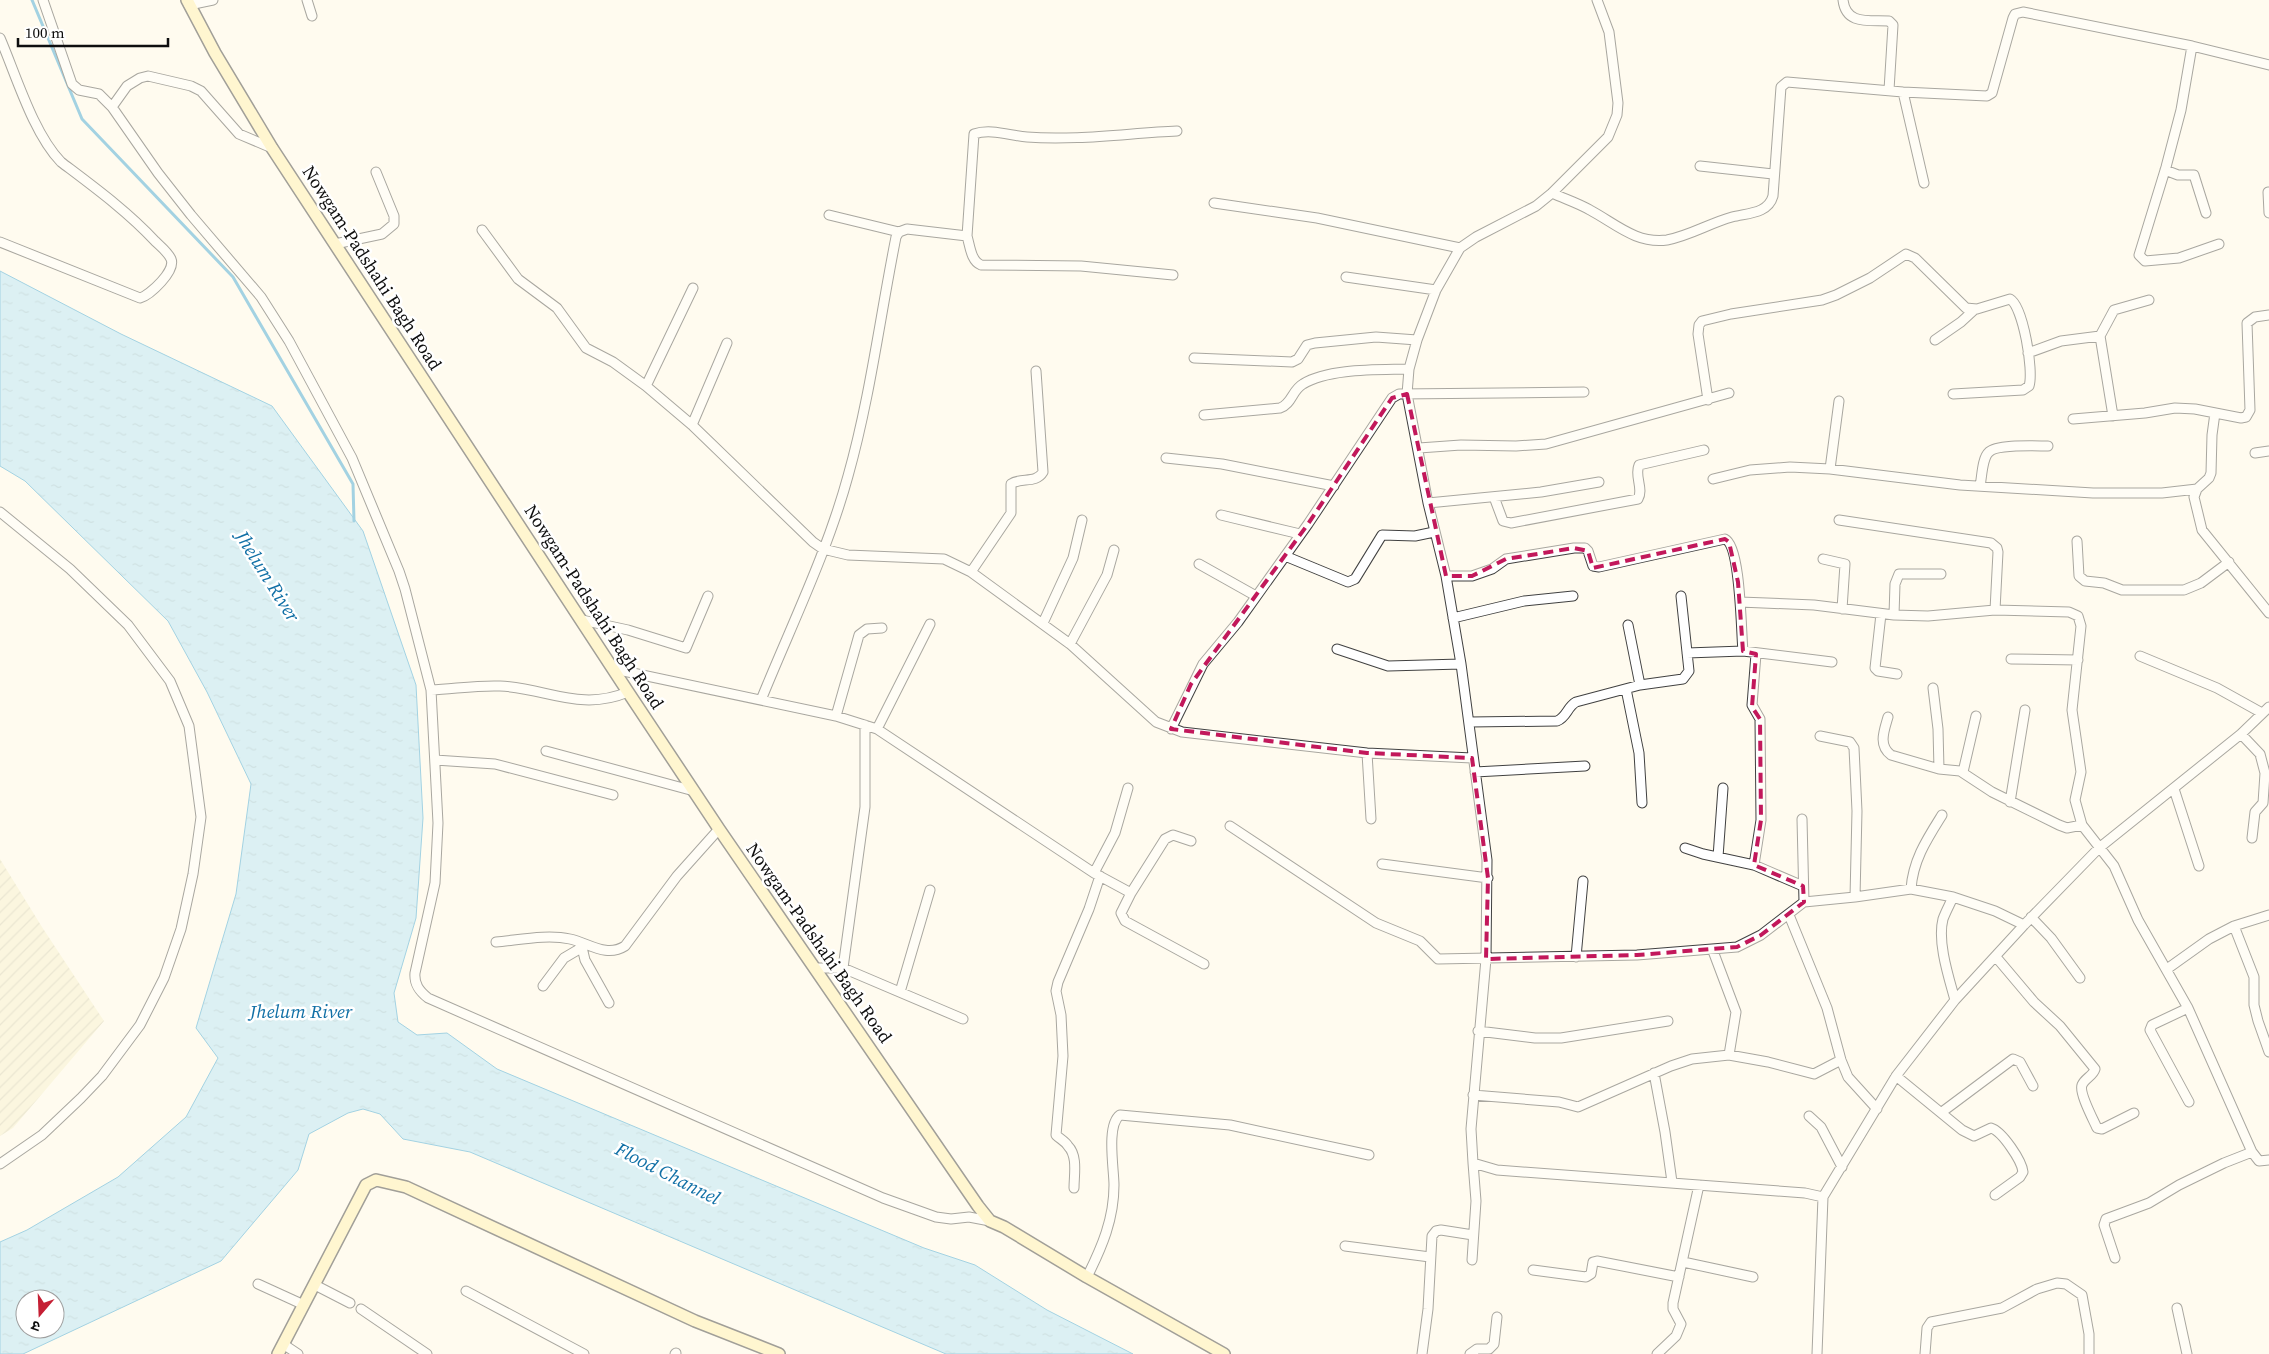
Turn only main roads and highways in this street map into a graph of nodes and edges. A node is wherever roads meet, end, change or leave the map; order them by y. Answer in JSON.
{"nodes":[{"id":1,"x":188,"y":2,"type":"edge"},
{"id":2,"x":281,"y":1349,"type":"edge"},
{"id":3,"x":779,"y":1354,"type":"edge"},
{"id":4,"x":1224,"y":1354,"type":"edge"}],
"edges":[{"from":1,"to":4,"type":"main road","name":"Nowgam-Padshahi Bagh Road"},
{"from":2,"to":3,"type":"main road"}]}
